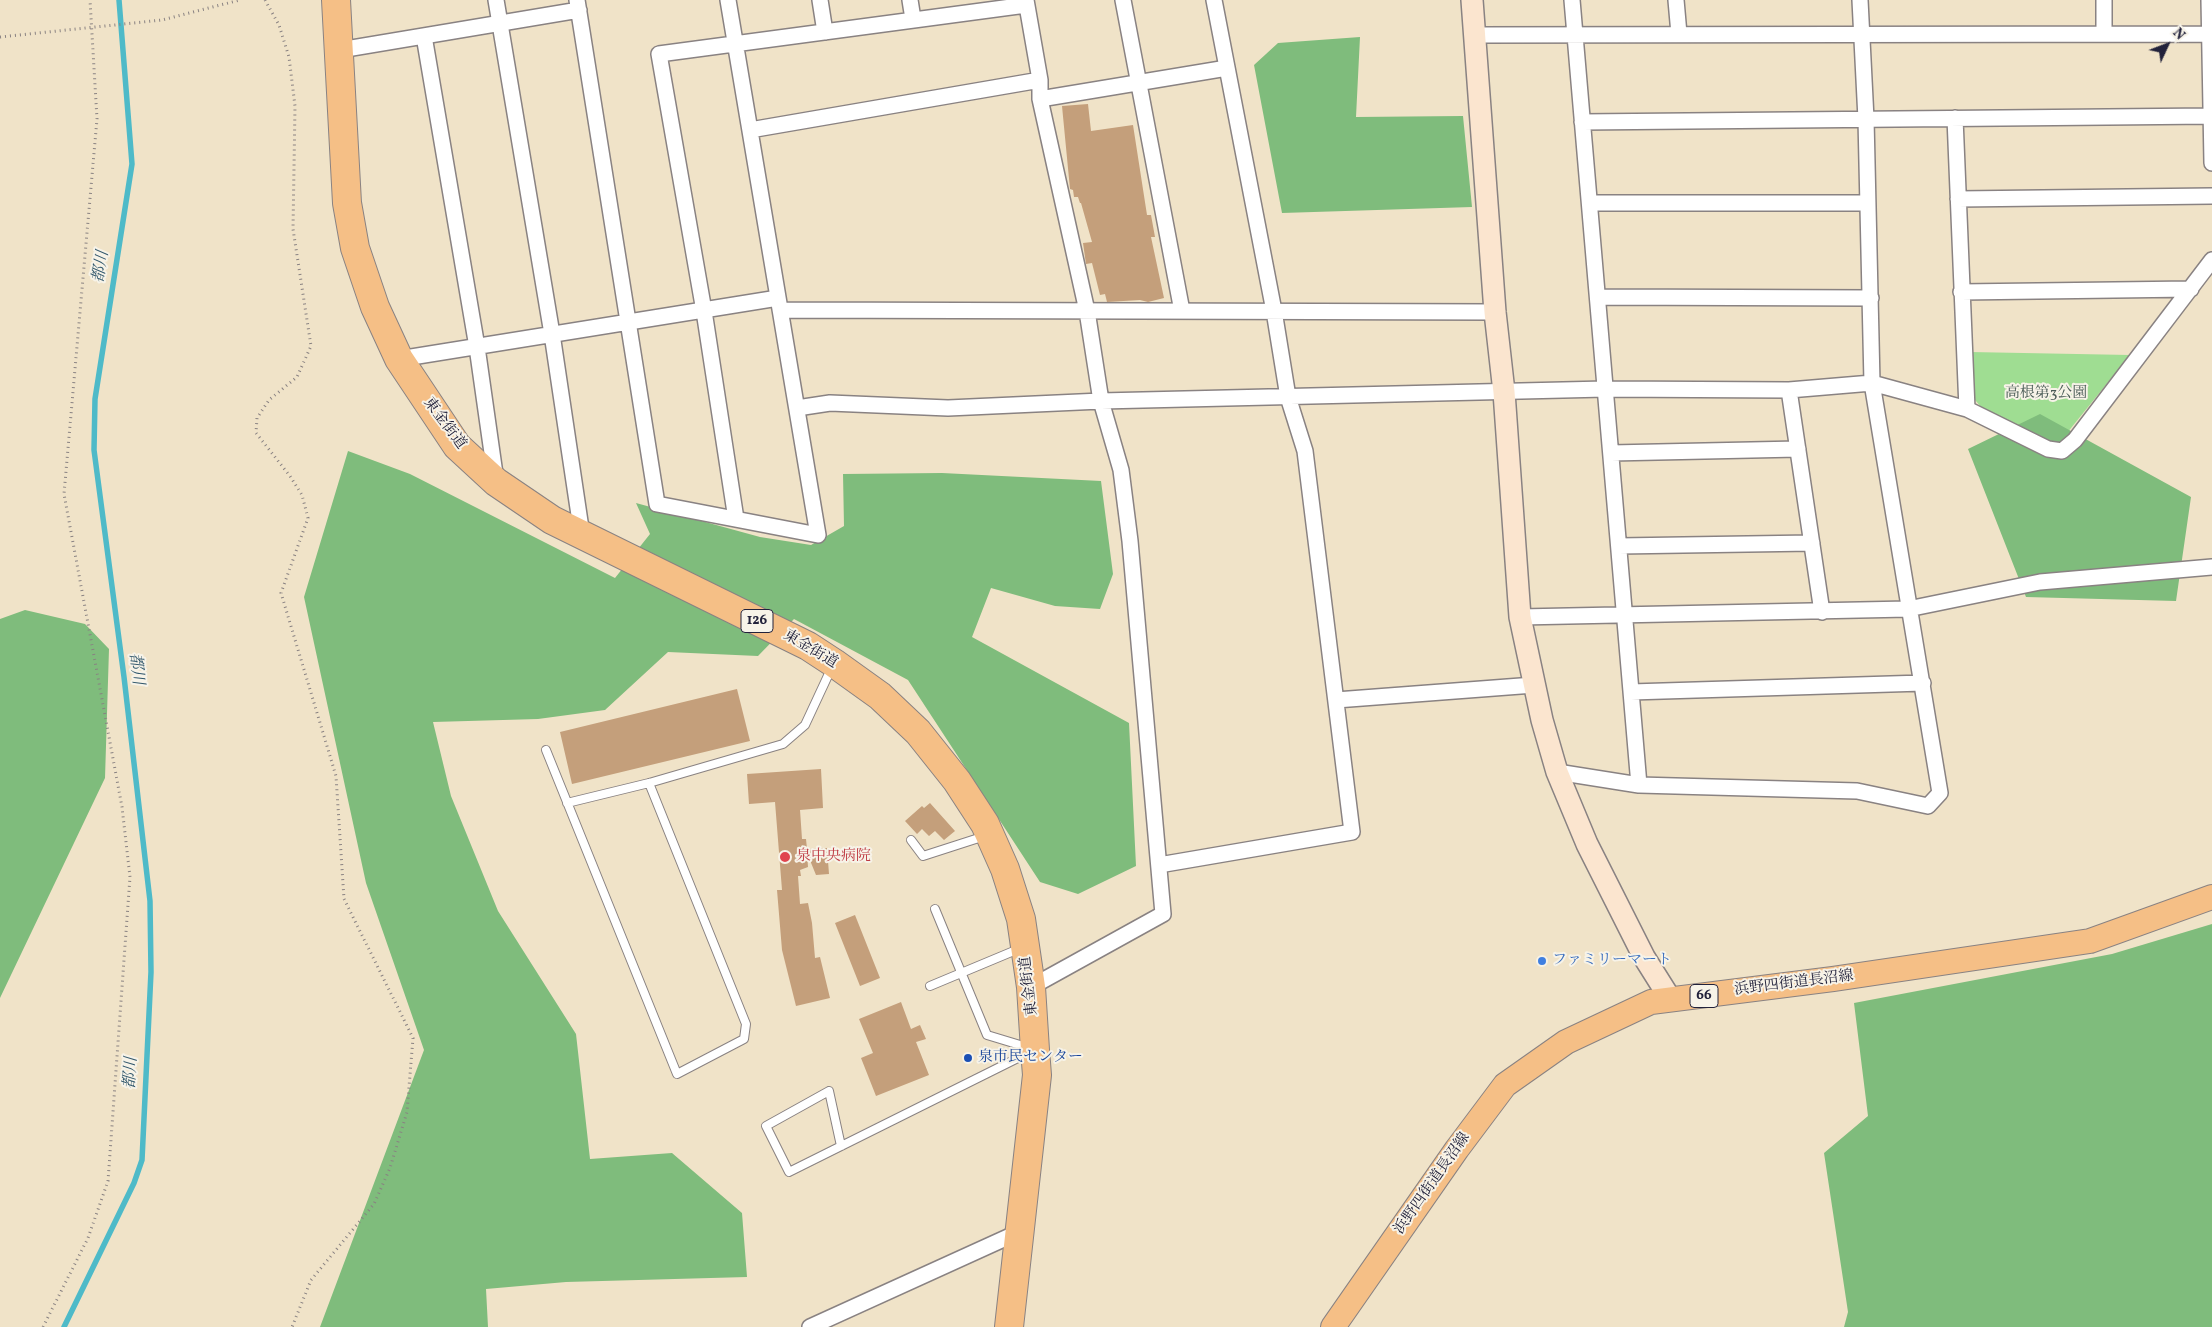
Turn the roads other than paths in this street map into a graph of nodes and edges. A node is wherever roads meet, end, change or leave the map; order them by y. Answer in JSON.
{"nodes":[{"id":1,"x":336,"y":0,"type":"edge"},
{"id":2,"x":496,"y":0,"type":"edge"},
{"id":3,"x":728,"y":0,"type":"edge"},
{"id":4,"x":820,"y":0,"type":"edge"},
{"id":5,"x":910,"y":0,"type":"edge"},
{"id":6,"x":1123,"y":0,"type":"edge"},
{"id":7,"x":1214,"y":0,"type":"edge"},
{"id":8,"x":1472,"y":0,"type":"edge"},
{"id":9,"x":1572,"y":0,"type":"edge"},
{"id":10,"x":1676,"y":0,"type":"edge"},
{"id":11,"x":1860,"y":0,"type":"edge"},
{"id":12,"x":2104,"y":0,"type":"edge"},
{"id":13,"x":2209,"y":0,"type":"edge"},
{"id":14,"x":1026,"y":3,"type":"edge"},
{"id":15,"x":578,"y":5,"type":"edge"},
{"id":16,"x":913,"y":19,"type":"junction"},
{"id":17,"x":500,"y":23,"type":"junction"},
{"id":18,"x":825,"y":32,"type":"junction"},
{"id":19,"x":1475,"y":34,"type":"junction"},
{"id":20,"x":1575,"y":34,"type":"junction"},
{"id":21,"x":1679,"y":34,"type":"junction"},
{"id":22,"x":1860,"y":34,"type":"junction"},
{"id":23,"x":2104,"y":34,"type":"junction"},
{"id":24,"x":2211,"y":34,"type":"edge"},
{"id":25,"x":424,"y":36,"type":"junction"},
{"id":26,"x":736,"y":46,"type":"junction"},
{"id":27,"x":340,"y":50,"type":"junction"},
{"id":28,"x":1227,"y":68,"type":"junction"},
{"id":29,"x":1040,"y":80,"type":"junction"},
{"id":30,"x":1138,"y":82,"type":"junction"},
{"id":31,"x":1040,"y":99,"type":"junction"},
{"id":32,"x":2212,"y":116,"type":"edge"},
{"id":33,"x":1955,"y":118,"type":"junction"},
{"id":34,"x":1866,"y":119,"type":"junction"},
{"id":35,"x":1582,"y":122,"type":"junction"},
{"id":36,"x":750,"y":130,"type":"junction"},
{"id":37,"x":2212,"y":163,"type":"edge"},
{"id":38,"x":2212,"y":196,"type":"edge"},
{"id":39,"x":1958,"y":199,"type":"junction"},
{"id":40,"x":1590,"y":203,"type":"junction"},
{"id":41,"x":1867,"y":203,"type":"junction"},
{"id":42,"x":2212,"y":260,"type":"edge"},
{"id":43,"x":2191,"y":290,"type":"junction"},
{"id":44,"x":1960,"y":292,"type":"junction"},
{"id":45,"x":1598,"y":297,"type":"junction"},
{"id":46,"x":1871,"y":298,"type":"junction"},
{"id":47,"x":779,"y":304,"type":"junction"},
{"id":48,"x":704,"y":311,"type":"junction"},
{"id":49,"x":1087,"y":311,"type":"junction"},
{"id":50,"x":1182,"y":311,"type":"junction"},
{"id":51,"x":1274,"y":312,"type":"junction"},
{"id":52,"x":1495,"y":312,"type":"junction"},
{"id":53,"x":627,"y":322,"type":"junction"},
{"id":54,"x":552,"y":334,"type":"junction"},
{"id":55,"x":478,"y":347,"type":"junction"},
{"id":56,"x":399,"y":359,"type":"junction"},
{"id":57,"x":1872,"y":383,"type":"junction"},
{"id":58,"x":1605,"y":389,"type":"junction"},
{"id":59,"x":1789,"y":390,"type":"junction"},
{"id":60,"x":1504,"y":392,"type":"junction"},
{"id":61,"x":1288,"y":397,"type":"junction"},
{"id":62,"x":1101,"y":401,"type":"junction"},
{"id":63,"x":796,"y":408,"type":"junction"},
{"id":64,"x":1967,"y":409,"type":"junction"},
{"id":65,"x":1798,"y":449,"type":"junction"},
{"id":66,"x":1611,"y":453,"type":"junction"},
{"id":67,"x":496,"y":482,"type":"junction"},
{"id":68,"x":736,"y":519,"type":"junction"},
{"id":69,"x":582,"y":535,"type":"junction"},
{"id":70,"x":1812,"y":542,"type":"junction"},
{"id":71,"x":1619,"y":546,"type":"junction"},
{"id":72,"x":2212,"y":567,"type":"edge"},
{"id":73,"x":1908,"y":609,"type":"junction"},
{"id":74,"x":1822,"y":612,"type":"junction"},
{"id":75,"x":1624,"y":614,"type":"junction"},
{"id":76,"x":1520,"y":617,"type":"junction"},
{"id":77,"x":834,"y":663,"type":"junction"},
{"id":78,"x":1923,"y":683,"type":"junction"},
{"id":79,"x":1534,"y":685,"type":"junction"},
{"id":80,"x":1631,"y":692,"type":"junction"},
{"id":81,"x":1336,"y":700,"type":"junction"},
{"id":82,"x":546,"y":750,"type":"dead end"},
{"id":83,"x":1557,"y":772,"type":"junction"},
{"id":84,"x":649,"y":783,"type":"junction"},
{"id":85,"x":1639,"y":785,"type":"junction"},
{"id":86,"x":567,"y":803,"type":"junction"},
{"id":87,"x":990,"y":834,"type":"junction"},
{"id":88,"x":911,"y":840,"type":"dead end"},
{"id":89,"x":1159,"y":865,"type":"junction"},
{"id":90,"x":2212,"y":897,"type":"edge"},
{"id":91,"x":935,"y":909,"type":"dead end"},
{"id":92,"x":1025,"y":946,"type":"junction"},
{"id":93,"x":962,"y":972,"type":"junction"},
{"id":94,"x":930,"y":986,"type":"dead end"},
{"id":95,"x":1030,"y":986,"type":"junction"},
{"id":96,"x":1671,"y":1000,"type":"junction"},
{"id":97,"x":1036,"y":1050,"type":"junction"},
{"id":98,"x":841,"y":1146,"type":"junction"},
{"id":99,"x":1019,"y":1232,"type":"junction"},
{"id":100,"x":810,"y":1327,"type":"edge"},
{"id":101,"x":1009,"y":1327,"type":"edge"},
{"id":102,"x":1333,"y":1327,"type":"edge"}],
"edges":[{"from":1,"to":27,"type":"highway","name":"東金街道","number":"126"},
{"from":2,"to":17,"type":"street"},
{"from":3,"to":26,"type":"street"},
{"from":4,"to":18,"type":"street"},
{"from":5,"to":16,"type":"street"},
{"from":6,"to":30,"type":"street"},
{"from":7,"to":28,"type":"street"},
{"from":8,"to":19,"type":"street"},
{"from":9,"to":20,"type":"street"},
{"from":10,"to":21,"type":"street"},
{"from":11,"to":22,"type":"street"},
{"from":12,"to":23,"type":"street"},
{"from":13,"to":24,"type":"street"},
{"from":14,"to":16,"type":"street"},
{"from":14,"to":29,"type":"street"},
{"from":15,"to":17,"type":"street"},
{"from":15,"to":53,"type":"street"},
{"from":16,"to":18,"type":"street"},
{"from":17,"to":25,"type":"street"},
{"from":17,"to":54,"type":"street"},
{"from":18,"to":26,"type":"street"},
{"from":19,"to":20,"type":"street"},
{"from":19,"to":52,"type":"street"},
{"from":20,"to":21,"type":"street"},
{"from":20,"to":35,"type":"street"},
{"from":21,"to":22,"type":"street"},
{"from":22,"to":23,"type":"street"},
{"from":22,"to":34,"type":"street"},
{"from":23,"to":24,"type":"street"},
{"from":24,"to":32,"type":"street"},
{"from":25,"to":27,"type":"street"},
{"from":25,"to":55,"type":"street"},
{"from":26,"to":36,"type":"street"},
{"from":26,"to":48,"type":"street"},
{"from":27,"to":56,"type":"highway","name":"東金街道","number":"126"},
{"from":28,"to":30,"type":"street"},
{"from":28,"to":51,"type":"street"},
{"from":29,"to":31,"type":"street"},
{"from":29,"to":36,"type":"street"},
{"from":30,"to":31,"type":"street"},
{"from":30,"to":50,"type":"street"},
{"from":31,"to":49,"type":"street"},
{"from":32,"to":33,"type":"street"},
{"from":32,"to":37,"type":"street"},
{"from":33,"to":34,"type":"street"},
{"from":33,"to":39,"type":"street"},
{"from":34,"to":35,"type":"street"},
{"from":34,"to":41,"type":"street"},
{"from":35,"to":40,"type":"street"},
{"from":36,"to":47,"type":"street"},
{"from":38,"to":39,"type":"street"},
{"from":39,"to":44,"type":"street"},
{"from":40,"to":41,"type":"street"},
{"from":40,"to":45,"type":"street"},
{"from":41,"to":46,"type":"street"},
{"from":42,"to":43,"type":"street"},
{"from":43,"to":44,"type":"street"},
{"from":43,"to":64,"type":"street"},
{"from":44,"to":64,"type":"street"},
{"from":45,"to":46,"type":"street"},
{"from":45,"to":58,"type":"street"},
{"from":46,"to":57,"type":"street"},
{"from":47,"to":48,"type":"street"},
{"from":47,"to":49,"type":"street"},
{"from":47,"to":63,"type":"street"},
{"from":48,"to":53,"type":"street"},
{"from":48,"to":68,"type":"street"},
{"from":49,"to":50,"type":"street"},
{"from":49,"to":62,"type":"street"},
{"from":50,"to":51,"type":"street"},
{"from":51,"to":52,"type":"street"},
{"from":51,"to":61,"type":"street"},
{"from":52,"to":60,"type":"street"},
{"from":53,"to":54,"type":"street"},
{"from":53,"to":68,"type":"street"},
{"from":54,"to":55,"type":"street"},
{"from":54,"to":69,"type":"street"},
{"from":55,"to":56,"type":"street"},
{"from":55,"to":67,"type":"street"},
{"from":56,"to":67,"type":"highway","name":"東金街道","number":"126"},
{"from":57,"to":59,"type":"street"},
{"from":57,"to":64,"type":"street"},
{"from":57,"to":73,"type":"street"},
{"from":58,"to":59,"type":"street"},
{"from":58,"to":60,"type":"street"},
{"from":58,"to":66,"type":"street"},
{"from":59,"to":65,"type":"street"},
{"from":60,"to":61,"type":"street"},
{"from":60,"to":76,"type":"street"},
{"from":61,"to":62,"type":"street"},
{"from":61,"to":81,"type":"street"},
{"from":62,"to":63,"type":"street"},
{"from":62,"to":89,"type":"street"},
{"from":63,"to":68,"type":"street"},
{"from":65,"to":66,"type":"street"},
{"from":65,"to":70,"type":"street"},
{"from":66,"to":71,"type":"street"},
{"from":67,"to":69,"type":"highway","name":"東金街道","number":"126"},
{"from":69,"to":77,"type":"highway","name":"東金街道","number":"126"},
{"from":70,"to":71,"type":"street"},
{"from":70,"to":74,"type":"street"},
{"from":71,"to":75,"type":"street"},
{"from":72,"to":73,"type":"street"},
{"from":73,"to":74,"type":"street"},
{"from":73,"to":78,"type":"street"},
{"from":74,"to":75,"type":"street"},
{"from":75,"to":76,"type":"street"},
{"from":75,"to":80,"type":"street"},
{"from":76,"to":79,"type":"street"},
{"from":77,"to":84,"type":"lane"},
{"from":77,"to":87,"type":"highway","name":"東金街道","number":"126"},
{"from":78,"to":80,"type":"street"},
{"from":78,"to":85,"type":"street"},
{"from":79,"to":81,"type":"street"},
{"from":79,"to":83,"type":"street"},
{"from":80,"to":85,"type":"street"},
{"from":81,"to":89,"type":"street"},
{"from":82,"to":86,"type":"lane"},
{"from":83,"to":85,"type":"street"},
{"from":83,"to":96,"type":"street"},
{"from":84,"to":86,"type":"lane"},
{"from":84,"to":86,"type":"lane"},
{"from":87,"to":88,"type":"lane"},
{"from":87,"to":92,"type":"highway","name":"東金街道","number":"126"},
{"from":89,"to":95,"type":"street"},
{"from":90,"to":96,"type":"main road","name":"浜野四街道長沼線","number":"66"},
{"from":91,"to":93,"type":"lane"},
{"from":92,"to":93,"type":"lane"},
{"from":92,"to":95,"type":"highway","name":"東金街道","number":"126"},
{"from":93,"to":94,"type":"lane"},
{"from":93,"to":97,"type":"lane"},
{"from":95,"to":97,"type":"highway","name":"東金街道","number":"126"},
{"from":96,"to":102,"type":"main road","name":"浜野四街道長沼線","number":"66"},
{"from":97,"to":98,"type":"lane"},
{"from":97,"to":99,"type":"highway","name":"東金街道","number":"126"},
{"from":98,"to":98,"type":"lane"},
{"from":99,"to":100,"type":"street"},
{"from":99,"to":101,"type":"highway","name":"東金街道","number":"126"}]}
